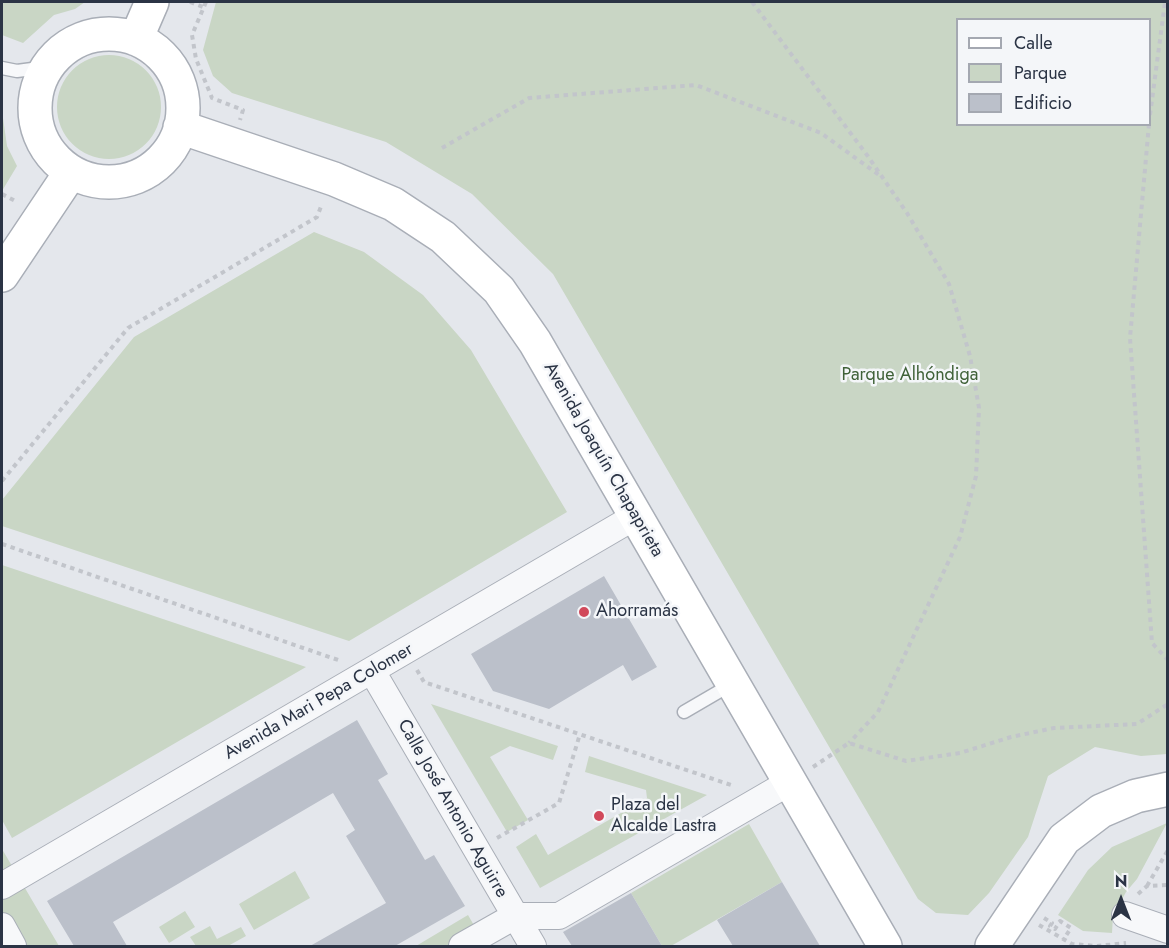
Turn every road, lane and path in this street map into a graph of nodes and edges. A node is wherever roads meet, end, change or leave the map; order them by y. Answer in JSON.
{"nodes":[{"id":1,"x":152,"y":2,"type":"edge"},
{"id":2,"x":190,"y":2,"type":"edge"},
{"id":3,"x":206,"y":2,"type":"edge"},
{"id":4,"x":752,"y":2,"type":"edge"},
{"id":5,"x":1165,"y":2,"type":"edge"},
{"id":6,"x":204,"y":7,"type":"junction"},
{"id":7,"x":136,"y":39,"type":"junction"},
{"id":8,"x":47,"y":67,"type":"junction"},
{"id":9,"x":2,"y":68,"type":"edge"},
{"id":10,"x":1151,"y":102,"type":"edge"},
{"id":11,"x":1149,"y":126,"type":"edge"},
{"id":12,"x":180,"y":127,"type":"junction"},
{"id":13,"x":231,"y":144,"type":"junction"},
{"id":14,"x":442,"y":148,"type":"dead end"},
{"id":15,"x":71,"y":172,"type":"junction"},
{"id":16,"x":882,"y":177,"type":"junction"},
{"id":17,"x":334,"y":179,"type":"junction"},
{"id":18,"x":2,"y":275,"type":"edge"},
{"id":19,"x":2,"y":482,"type":"edge"},
{"id":20,"x":636,"y":516,"type":"junction"},
{"id":21,"x":2,"y":544,"type":"edge"},
{"id":22,"x":406,"y":652,"type":"junction"},
{"id":23,"x":1167,"y":660,"type":"edge"},
{"id":24,"x":372,"y":671,"type":"junction"},
{"id":25,"x":734,"y":684,"type":"junction"},
{"id":26,"x":1167,"y":704,"type":"edge"},
{"id":27,"x":684,"y":712,"type":"dead end"},
{"id":28,"x":580,"y":734,"type":"junction"},
{"id":29,"x":849,"y":743,"type":"junction"},
{"id":30,"x":778,"y":789,"type":"junction"},
{"id":31,"x":1167,"y":789,"type":"edge"},
{"id":32,"x":476,"y":849,"type":"junction"},
{"id":33,"x":1167,"y":850,"type":"edge"},
{"id":34,"x":2,"y":886,"type":"edge"},
{"id":35,"x":1147,"y":886,"type":"dead end"},
{"id":36,"x":1125,"y":915,"type":"dead end"},
{"id":37,"x":515,"y":916,"type":"junction"},
{"id":38,"x":1036,"y":923,"type":"junction"},
{"id":39,"x":2,"y":926,"type":"edge"},
{"id":40,"x":1167,"y":930,"type":"edge"},
{"id":41,"x":1033,"y":932,"type":"dead end"},
{"id":42,"x":1063,"y":940,"type":"junction"},
{"id":43,"x":1126,"y":943,"type":"dead end"},
{"id":44,"x":13,"y":946,"type":"edge"},
{"id":45,"x":462,"y":946,"type":"edge"},
{"id":46,"x":533,"y":946,"type":"edge"},
{"id":47,"x":885,"y":946,"type":"edge"},
{"id":48,"x":992,"y":946,"type":"edge"}],
"edges":[{"from":1,"to":7,"type":"street"},
{"from":2,"to":6,"type":"path"},
{"from":3,"to":6,"type":"path"},
{"from":4,"to":16,"type":"path"},
{"from":5,"to":10,"type":"path"},
{"from":6,"to":13,"type":"path"},
{"from":7,"to":8,"type":"street"},
{"from":7,"to":12,"type":"street"},
{"from":8,"to":9,"type":"lane"},
{"from":8,"to":15,"type":"street"},
{"from":11,"to":23,"type":"path"},
{"from":12,"to":13,"type":"street","name":"Avenida Joaquín Chapaprieta"},
{"from":12,"to":15,"type":"street"},
{"from":13,"to":17,"type":"street","name":"Avenida Joaquín Chapaprieta"},
{"from":14,"to":16,"type":"path"},
{"from":15,"to":18,"type":"street"},
{"from":16,"to":29,"type":"path"},
{"from":17,"to":19,"type":"path"},
{"from":17,"to":20,"type":"street","name":"Avenida Joaquín Chapaprieta"},
{"from":20,"to":22,"type":"street","name":"Avenida Mari Pepa Colomer"},
{"from":20,"to":25,"type":"street","name":"Avenida Joaquín Chapaprieta"},
{"from":21,"to":24,"type":"path"},
{"from":22,"to":24,"type":"street","name":"Avenida Mari Pepa Colomer"},
{"from":22,"to":28,"type":"path"},
{"from":24,"to":32,"type":"street","name":"Calle José Antonio Aguirre"},
{"from":24,"to":34,"type":"street","name":"Avenida Mari Pepa Colomer"},
{"from":25,"to":27,"type":"lane"},
{"from":25,"to":30,"type":"street","name":"Avenida Joaquín Chapaprieta"},
{"from":26,"to":29,"type":"path"},
{"from":28,"to":30,"type":"path"},
{"from":28,"to":32,"type":"path"},
{"from":29,"to":30,"type":"path"},
{"from":30,"to":37,"type":"street"},
{"from":30,"to":47,"type":"street","name":"Avenida Joaquín Chapaprieta"},
{"from":31,"to":48,"type":"street"},
{"from":32,"to":37,"type":"street","name":"Calle José Antonio Aguirre"},
{"from":33,"to":35,"type":"path"},
{"from":36,"to":40,"type":"street"},
{"from":37,"to":45,"type":"street"},
{"from":37,"to":46,"type":"street","name":"Calle José Antonio Aguirre"},
{"from":38,"to":41,"type":"path"},
{"from":38,"to":42,"type":"path"},
{"from":38,"to":42,"type":"path"},
{"from":39,"to":44,"type":"street"},
{"from":42,"to":43,"type":"path"}]}
